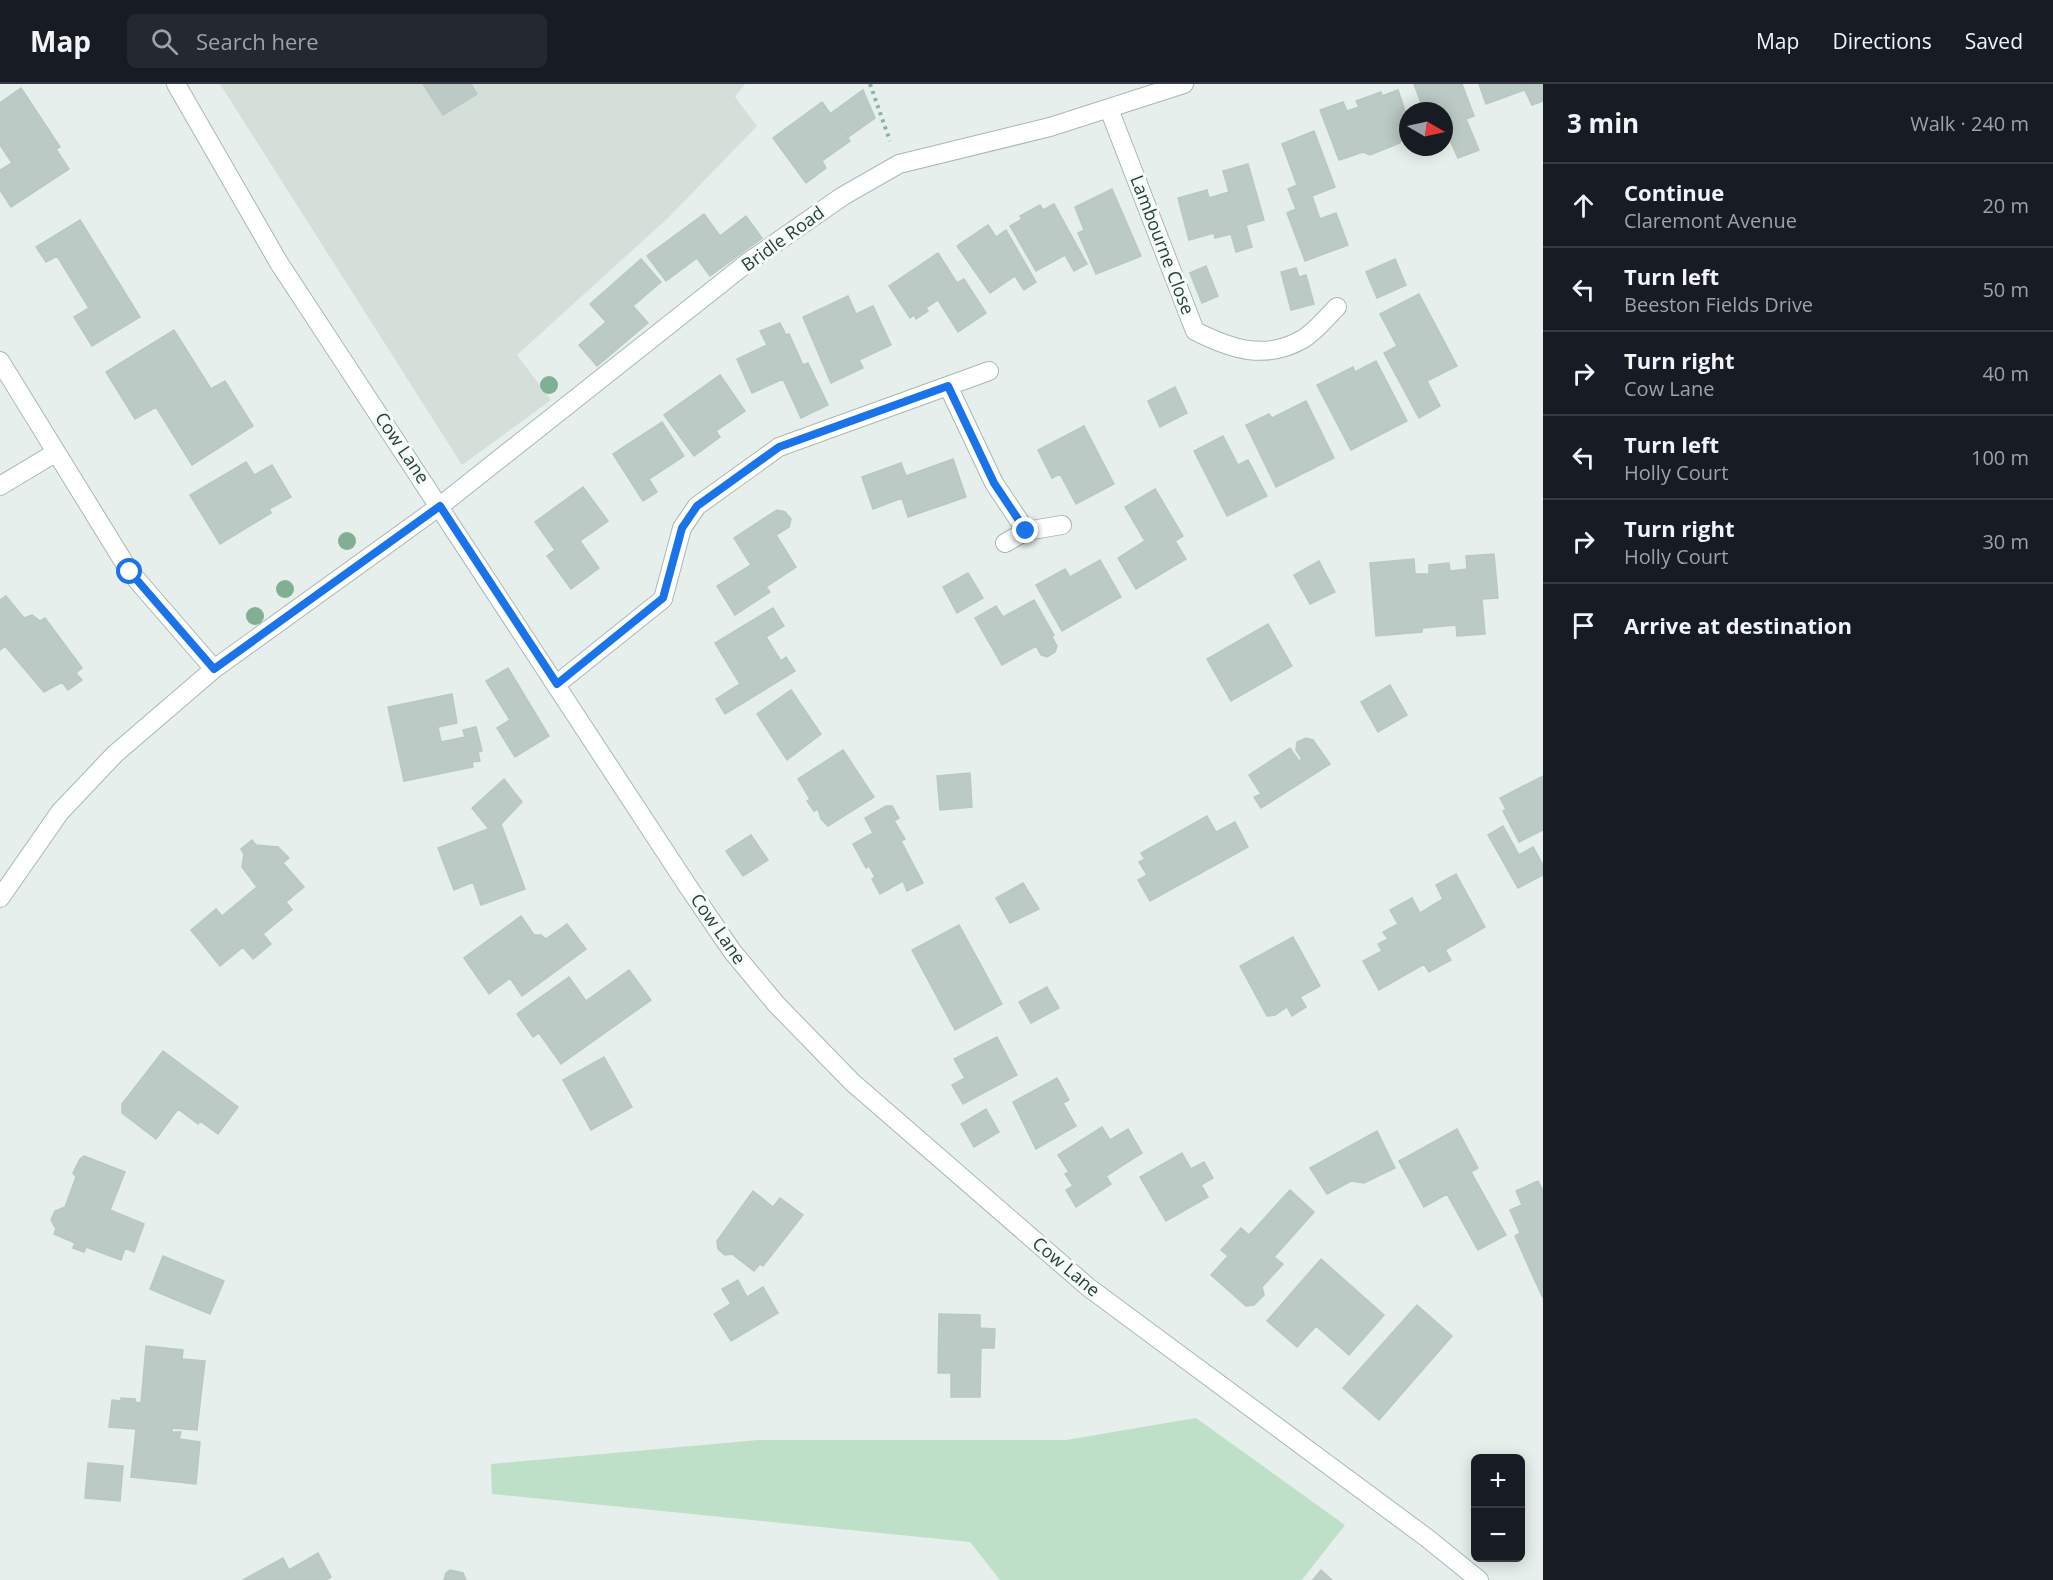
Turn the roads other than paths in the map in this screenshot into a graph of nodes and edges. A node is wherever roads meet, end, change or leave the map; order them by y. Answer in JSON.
{"nodes":[{"id":1,"x":176,"y":84,"type":"edge"},
{"id":2,"x":1184,"y":84,"type":"edge"},
{"id":3,"x":1109,"y":110,"type":"junction"},
{"id":4,"x":1337,"y":307,"type":"dead end"},
{"id":5,"x":0,"y":361,"type":"edge"},
{"id":6,"x":989,"y":371,"type":"dead end"},
{"id":7,"x":948,"y":386,"type":"junction"},
{"id":8,"x":55,"y":453,"type":"junction"},
{"id":9,"x":0,"y":486,"type":"edge"},
{"id":10,"x":440,"y":506,"type":"junction"},
{"id":11,"x":1062,"y":525,"type":"dead end"},
{"id":12,"x":1026,"y":531,"type":"junction"},
{"id":13,"x":1005,"y":543,"type":"dead end"},
{"id":14,"x":214,"y":669,"type":"junction"},
{"id":15,"x":557,"y":684,"type":"junction"},
{"id":16,"x":0,"y":898,"type":"edge"},
{"id":17,"x":1479,"y":1580,"type":"edge"}],
"edges":[{"from":1,"to":10,"type":"street","name":"Cow Lane"},
{"from":2,"to":3,"type":"street","name":"Bridle Road"},
{"from":3,"to":4,"type":"street","name":"Lambourne Close"},
{"from":3,"to":10,"type":"street","name":"Bridle Road"},
{"from":5,"to":8,"type":"street"},
{"from":6,"to":7,"type":"street"},
{"from":7,"to":12,"type":"street"},
{"from":7,"to":15,"type":"street"},
{"from":8,"to":9,"type":"street"},
{"from":8,"to":14,"type":"street"},
{"from":10,"to":14,"type":"street","name":"Bridle Road"},
{"from":10,"to":15,"type":"street","name":"Cow Lane"},
{"from":11,"to":12,"type":"street"},
{"from":12,"to":13,"type":"street"},
{"from":14,"to":16,"type":"street","name":"Bridle Road"},
{"from":15,"to":17,"type":"street","name":"Cow Lane"}]}
